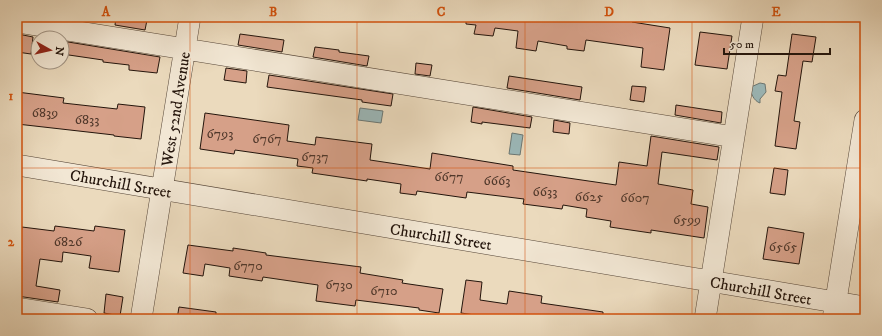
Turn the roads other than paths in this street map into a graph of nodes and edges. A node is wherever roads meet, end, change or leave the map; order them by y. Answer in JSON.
{"nodes":[{"id":1,"x":190,"y":17,"type":"edge"},
{"id":2,"x":753,"y":17,"type":"edge"},
{"id":3,"x":17,"y":22,"type":"edge"},
{"id":4,"x":184,"y":50,"type":"junction"},
{"id":5,"x":865,"y":120,"type":"edge"},
{"id":6,"x":734,"y":137,"type":"junction"},
{"id":7,"x":17,"y":165,"type":"edge"},
{"id":8,"x":162,"y":190,"type":"junction"},
{"id":9,"x":710,"y":281,"type":"junction"},
{"id":10,"x":865,"y":307,"type":"edge"},
{"id":11,"x":17,"y":308,"type":"edge"},
{"id":12,"x":835,"y":310,"type":"edge"},
{"id":13,"x":87,"y":319,"type":"edge"},
{"id":14,"x":141,"y":319,"type":"edge"},
{"id":15,"x":704,"y":319,"type":"edge"}],
"edges":[{"from":1,"to":4,"type":"street","name":"West 52nd Avenue"},
{"from":2,"to":6,"type":"street"},
{"from":3,"to":4,"type":"street"},
{"from":4,"to":6,"type":"street"},
{"from":4,"to":8,"type":"street","name":"West 52nd Avenue"},
{"from":5,"to":12,"type":"street"},
{"from":6,"to":9,"type":"street"},
{"from":7,"to":8,"type":"street","name":"Churchill Street"},
{"from":8,"to":9,"type":"street","name":"Churchill Street"},
{"from":8,"to":14,"type":"street","name":"West 52nd Avenue"},
{"from":9,"to":12,"type":"street","name":"Churchill Street"},
{"from":9,"to":15,"type":"street"},
{"from":10,"to":12,"type":"street","name":"Churchill Street"},
{"from":11,"to":13,"type":"street"}]}
